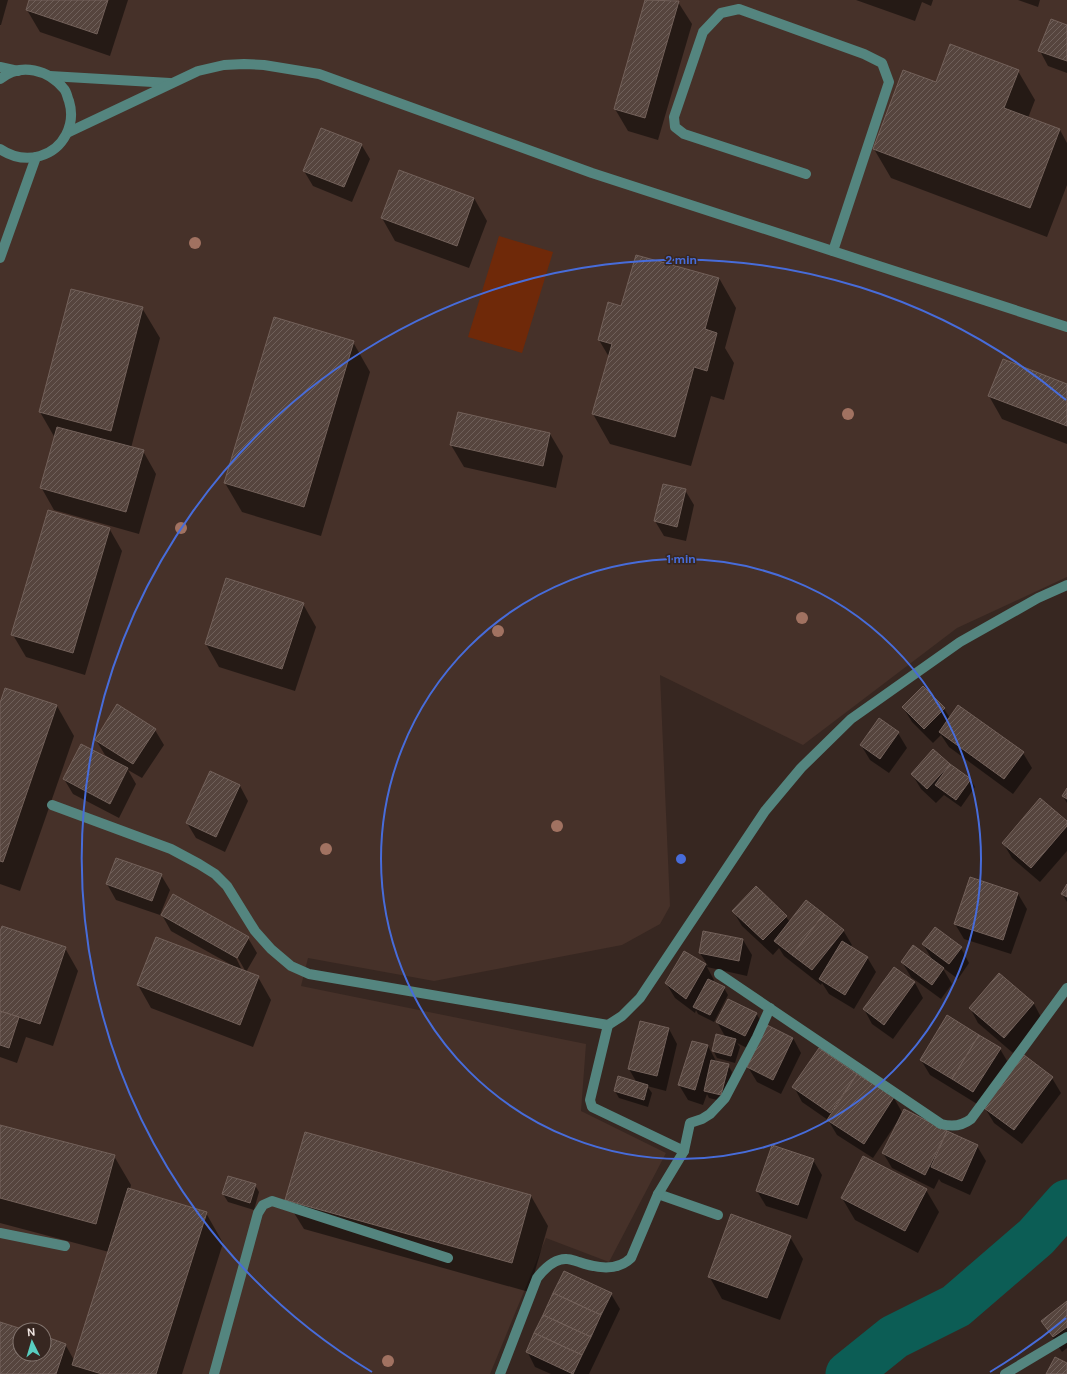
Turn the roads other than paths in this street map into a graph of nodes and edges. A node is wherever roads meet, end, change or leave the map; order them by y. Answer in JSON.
{"nodes":[{"id":1,"x":0,"y":67,"type":"edge"},
{"id":2,"x":18,"y":70,"type":"junction"},
{"id":3,"x":50,"y":76,"type":"junction"},
{"id":4,"x":0,"y":79,"type":"edge"},
{"id":5,"x":172,"y":83,"type":"junction"},
{"id":6,"x":68,"y":132,"type":"junction"},
{"id":7,"x":0,"y":149,"type":"edge"},
{"id":8,"x":36,"y":158,"type":"junction"},
{"id":9,"x":806,"y":174,"type":"dead end"},
{"id":10,"x":833,"y":251,"type":"junction"},
{"id":11,"x":0,"y":258,"type":"edge"},
{"id":12,"x":1067,"y":327,"type":"edge"},
{"id":13,"x":1067,"y":585,"type":"edge"},
{"id":14,"x":52,"y":805,"type":"dead end"},
{"id":15,"x":719,"y":974,"type":"dead end"},
{"id":16,"x":1067,"y":988,"type":"edge"},
{"id":17,"x":770,"y":1008,"type":"junction"},
{"id":18,"x":608,"y":1025,"type":"junction"},
{"id":19,"x":684,"y":1151,"type":"junction"},
{"id":20,"x":658,"y":1194,"type":"junction"},
{"id":21,"x":718,"y":1215,"type":"dead end"},
{"id":22,"x":0,"y":1233,"type":"edge"},
{"id":23,"x":65,"y":1246,"type":"dead end"},
{"id":24,"x":448,"y":1258,"type":"dead end"},
{"id":25,"x":1067,"y":1337,"type":"edge"},
{"id":26,"x":214,"y":1374,"type":"edge"},
{"id":27,"x":500,"y":1374,"type":"edge"},
{"id":28,"x":1005,"y":1374,"type":"edge"}],
"edges":[{"from":1,"to":2,"type":"street"},
{"from":2,"to":3,"type":"street"},
{"from":2,"to":4,"type":"street"},
{"from":3,"to":5,"type":"street"},
{"from":3,"to":6,"type":"street"},
{"from":5,"to":6,"type":"street"},
{"from":5,"to":10,"type":"street"},
{"from":6,"to":8,"type":"street"},
{"from":7,"to":8,"type":"street"},
{"from":8,"to":11,"type":"street"},
{"from":9,"to":10,"type":"street"},
{"from":10,"to":12,"type":"street"},
{"from":13,"to":18,"type":"street"},
{"from":14,"to":18,"type":"street"},
{"from":15,"to":17,"type":"street"},
{"from":16,"to":17,"type":"street"},
{"from":17,"to":19,"type":"street"},
{"from":18,"to":19,"type":"street"},
{"from":19,"to":20,"type":"street"},
{"from":20,"to":21,"type":"street"},
{"from":20,"to":27,"type":"street"},
{"from":22,"to":23,"type":"street"},
{"from":24,"to":26,"type":"street"},
{"from":25,"to":28,"type":"street"}]}
